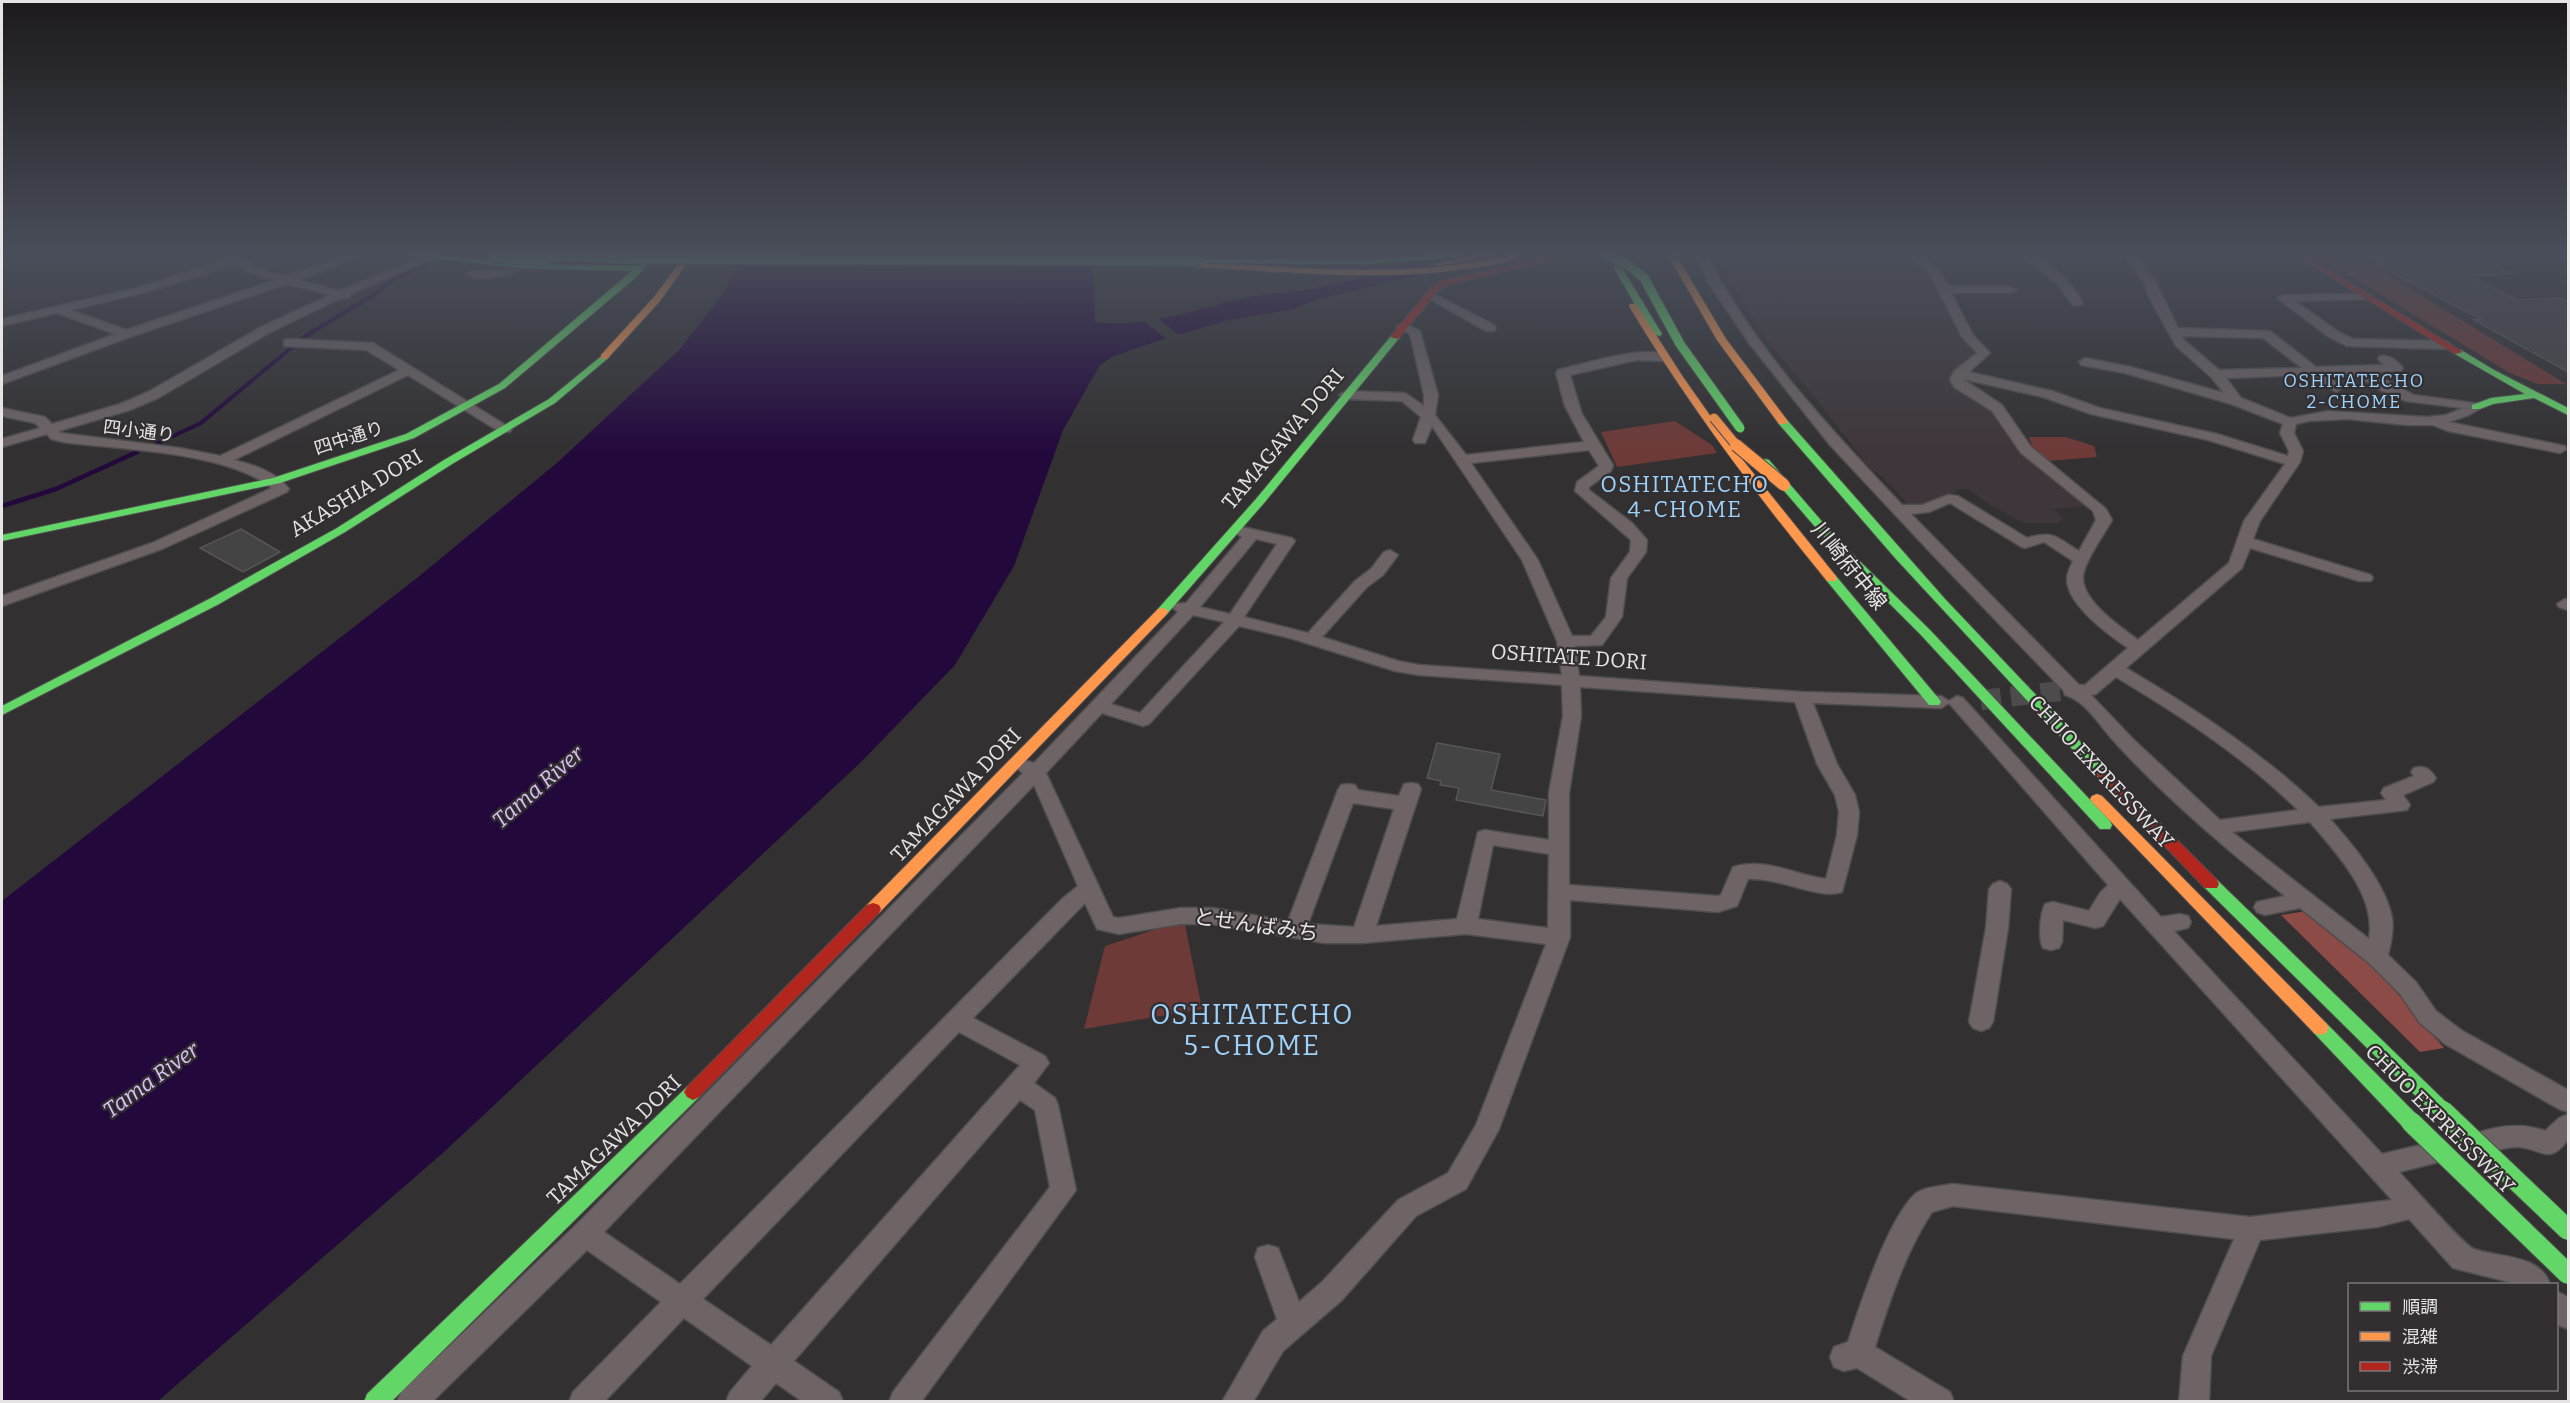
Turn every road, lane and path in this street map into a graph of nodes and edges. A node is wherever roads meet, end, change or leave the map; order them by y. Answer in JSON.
{"nodes":[{"id":1,"x":89,"y":320,"type":"edge"},
{"id":2,"x":168,"y":320,"type":"edge"},
{"id":3,"x":285,"y":320,"type":"edge"},
{"id":4,"x":579,"y":320,"type":"edge"},
{"id":5,"x":637,"y":320,"type":"edge"},
{"id":6,"x":1409,"y":320,"type":"edge"},
{"id":7,"x":1476,"y":320,"type":"edge"},
{"id":8,"x":1641,"y":320,"type":"edge"},
{"id":9,"x":1649,"y":320,"type":"edge"},
{"id":10,"x":1660,"y":320,"type":"edge"},
{"id":11,"x":1667,"y":320,"type":"edge"},
{"id":12,"x":1708,"y":320,"type":"edge"},
{"id":13,"x":1734,"y":320,"type":"edge"},
{"id":14,"x":1740,"y":320,"type":"edge"},
{"id":15,"x":1959,"y":320,"type":"edge"},
{"id":16,"x":2168,"y":320,"type":"edge"},
{"id":17,"x":2312,"y":320,"type":"edge"},
{"id":18,"x":2406,"y":320,"type":"edge"},
{"id":19,"x":1403,"y":327,"type":"junction"},
{"id":20,"x":1490,"y":328,"type":"dead end"},
{"id":21,"x":2175,"y":333,"type":"junction"},
{"id":22,"x":126,"y":334,"type":"junction"},
{"id":23,"x":294,"y":344,"type":"dead end"},
{"id":24,"x":2445,"y":345,"type":"junction"},
{"id":25,"x":1663,"y":357,"type":"junction"},
{"id":26,"x":2384,"y":359,"type":"dead end"},
{"id":27,"x":2085,"y":362,"type":"dead end"},
{"id":28,"x":2312,"y":369,"type":"junction"},
{"id":29,"x":2356,"y":369,"type":"junction"},
{"id":30,"x":408,"y":370,"type":"junction"},
{"id":31,"x":1959,"y":374,"type":"junction"},
{"id":32,"x":2216,"y":374,"type":"junction"},
{"id":33,"x":2266,"y":375,"type":"junction"},
{"id":34,"x":2,"y":380,"type":"edge"},
{"id":35,"x":2281,"y":385,"type":"dead end"},
{"id":36,"x":2336,"y":388,"type":"dead end"},
{"id":37,"x":1703,"y":391,"type":"junction"},
{"id":38,"x":1686,"y":392,"type":"junction"},
{"id":39,"x":1346,"y":395,"type":"junction"},
{"id":40,"x":2533,"y":395,"type":"junction"},
{"id":41,"x":2568,"y":396,"type":"edge"},
{"id":42,"x":2236,"y":401,"type":"junction"},
{"id":43,"x":467,"y":406,"type":"junction"},
{"id":44,"x":2476,"y":407,"type":"junction"},
{"id":45,"x":2,"y":412,"type":"edge"},
{"id":46,"x":2568,"y":412,"type":"edge"},
{"id":47,"x":1429,"y":416,"type":"junction"},
{"id":48,"x":2435,"y":420,"type":"junction"},
{"id":49,"x":2289,"y":422,"type":"junction"},
{"id":50,"x":50,"y":429,"type":"junction"},
{"id":51,"x":505,"y":429,"type":"junction"},
{"id":52,"x":1420,"y":440,"type":"dead end"},
{"id":53,"x":2,"y":443,"type":"edge"},
{"id":54,"x":1593,"y":445,"type":"junction"},
{"id":55,"x":2560,"y":449,"type":"dead end"},
{"id":56,"x":1735,"y":453,"type":"junction"},
{"id":57,"x":223,"y":460,"type":"junction"},
{"id":58,"x":1461,"y":460,"type":"junction"},
{"id":59,"x":2293,"y":462,"type":"junction"},
{"id":60,"x":276,"y":481,"type":"junction"},
{"id":61,"x":1784,"y":485,"type":"junction"},
{"id":62,"x":1898,"y":510,"type":"junction"},
{"id":63,"x":1234,"y":530,"type":"junction"},
{"id":64,"x":1252,"y":534,"type":"junction"},
{"id":65,"x":2,"y":538,"type":"edge"},
{"id":66,"x":2246,"y":542,"type":"junction"},
{"id":67,"x":1390,"y":555,"type":"dead end"},
{"id":68,"x":2083,"y":560,"type":"junction"},
{"id":69,"x":2365,"y":578,"type":"dead end"},
{"id":70,"x":2,"y":601,"type":"edge"},
{"id":71,"x":1170,"y":604,"type":"junction"},
{"id":72,"x":1918,"y":605,"type":"dead end"},
{"id":73,"x":1190,"y":609,"type":"junction"},
{"id":74,"x":1235,"y":621,"type":"junction"},
{"id":75,"x":1311,"y":639,"type":"junction"},
{"id":76,"x":1566,"y":641,"type":"junction"},
{"id":77,"x":2140,"y":649,"type":"junction"},
{"id":78,"x":2116,"y":670,"type":"junction"},
{"id":79,"x":1571,"y":679,"type":"junction"},
{"id":80,"x":2069,"y":691,"type":"junction"},
{"id":81,"x":1802,"y":697,"type":"junction"},
{"id":82,"x":1934,"y":702,"type":"junction"},
{"id":83,"x":1100,"y":706,"type":"junction"},
{"id":84,"x":2,"y":711,"type":"edge"},
{"id":85,"x":1025,"y":767,"type":"junction"},
{"id":86,"x":2421,"y":771,"type":"dead end"},
{"id":87,"x":2314,"y":814,"type":"junction"},
{"id":88,"x":2216,"y":828,"type":"junction"},
{"id":89,"x":1557,"y":848,"type":"junction"},
{"id":90,"x":2120,"y":886,"type":"junction"},
{"id":91,"x":1089,"y":890,"type":"junction"},
{"id":92,"x":2000,"y":890,"type":"dead end"},
{"id":93,"x":1559,"y":892,"type":"junction"},
{"id":94,"x":2304,"y":900,"type":"junction"},
{"id":95,"x":2265,"y":907,"type":"dead end"},
{"id":96,"x":2180,"y":922,"type":"dead end"},
{"id":97,"x":2156,"y":926,"type":"junction"},
{"id":98,"x":1466,"y":927,"type":"junction"},
{"id":99,"x":1295,"y":931,"type":"junction"},
{"id":100,"x":1362,"y":935,"type":"junction"},
{"id":101,"x":1559,"y":937,"type":"junction"},
{"id":102,"x":2051,"y":942,"type":"dead end"},
{"id":103,"x":2377,"y":957,"type":"junction"},
{"id":104,"x":958,"y":1021,"type":"junction"},
{"id":105,"x":1982,"y":1022,"type":"dead end"},
{"id":106,"x":2413,"y":1082,"type":"junction"},
{"id":107,"x":2374,"y":1084,"type":"junction"},
{"id":108,"x":1018,"y":1085,"type":"junction"},
{"id":109,"x":2568,"y":1102,"type":"edge"},
{"id":110,"x":2568,"y":1125,"type":"edge"},
{"id":111,"x":2378,"y":1166,"type":"junction"},
{"id":112,"x":2415,"y":1206,"type":"junction"},
{"id":113,"x":2250,"y":1229,"type":"junction"},
{"id":114,"x":2568,"y":1230,"type":"edge"},
{"id":115,"x":585,"y":1234,"type":"junction"},
{"id":116,"x":1268,"y":1257,"type":"dead end"},
{"id":117,"x":2568,"y":1274,"type":"edge"},
{"id":118,"x":2531,"y":1280,"type":"edge"},
{"id":119,"x":2568,"y":1283,"type":"edge"},
{"id":120,"x":683,"y":1300,"type":"junction"},
{"id":121,"x":1293,"y":1324,"type":"junction"},
{"id":122,"x":775,"y":1363,"type":"junction"},
{"id":123,"x":375,"y":1401,"type":"edge"},
{"id":124,"x":411,"y":1401,"type":"edge"},
{"id":125,"x":583,"y":1401,"type":"edge"},
{"id":126,"x":740,"y":1401,"type":"edge"},
{"id":127,"x":829,"y":1401,"type":"edge"},
{"id":128,"x":903,"y":1401,"type":"edge"},
{"id":129,"x":1236,"y":1401,"type":"edge"},
{"id":130,"x":1940,"y":1401,"type":"edge"},
{"id":131,"x":2194,"y":1401,"type":"edge"}],
"edges":[{"from":1,"to":22,"type":"street"},
{"from":2,"to":22,"type":"street"},
{"from":3,"to":50,"type":"street"},
{"from":4,"to":43,"type":"main road","name":"四中通り"},
{"from":5,"to":51,"type":"main road","name":"AKASHIA DORI"},
{"from":6,"to":19,"type":"main road","name":"TAMAGAWA DORI"},
{"from":7,"to":20,"type":"street"},
{"from":8,"to":25,"type":"main road","name":"川崎府中線"},
{"from":9,"to":61,"type":"main road","bridge":true},
{"from":10,"to":37,"type":"main road","name":"川崎府中線"},
{"from":11,"to":61,"type":"main road","bridge":true},
{"from":12,"to":106,"type":"main road","name":"CHUO EXPRESSWAY"},
{"from":13,"to":106,"type":"main road"},
{"from":14,"to":62,"type":"street"},
{"from":15,"to":31,"type":"street"},
{"from":16,"to":21,"type":"street"},
{"from":17,"to":24,"type":"street"},
{"from":18,"to":24,"type":"main road"},
{"from":19,"to":39,"type":"main road","name":"TAMAGAWA DORI"},
{"from":19,"to":47,"type":"street"},
{"from":21,"to":28,"type":"street"},
{"from":21,"to":32,"type":"street"},
{"from":22,"to":34,"type":"street"},
{"from":23,"to":30,"type":"street"},
{"from":24,"to":40,"type":"main road"},
{"from":25,"to":38,"type":"main road","name":"川崎府中線"},
{"from":25,"to":54,"type":"street"},
{"from":26,"to":29,"type":"street"},
{"from":27,"to":42,"type":"street"},
{"from":28,"to":29,"type":"street"},
{"from":28,"to":33,"type":"street"},
{"from":28,"to":36,"type":"street"},
{"from":29,"to":44,"type":"street"},
{"from":30,"to":43,"type":"street"},
{"from":30,"to":57,"type":"street"},
{"from":31,"to":59,"type":"street"},
{"from":31,"to":68,"type":"street"},
{"from":32,"to":33,"type":"street"},
{"from":32,"to":42,"type":"street"},
{"from":33,"to":35,"type":"street"},
{"from":37,"to":38,"type":"main road"},
{"from":37,"to":56,"type":"main road","name":"川崎府中線"},
{"from":38,"to":56,"type":"main road","name":"川崎府中線"},
{"from":39,"to":47,"type":"street"},
{"from":39,"to":63,"type":"main road","name":"TAMAGAWA DORI"},
{"from":40,"to":41,"type":"main road"},
{"from":40,"to":44,"type":"main road"},
{"from":40,"to":46,"type":"main road"},
{"from":42,"to":49,"type":"street"},
{"from":43,"to":51,"type":"street"},
{"from":43,"to":60,"type":"main road","name":"四中通り"},
{"from":44,"to":48,"type":"street"},
{"from":45,"to":50,"type":"street","name":"四小通り"},
{"from":47,"to":52,"type":"street"},
{"from":47,"to":58,"type":"street"},
{"from":48,"to":49,"type":"street"},
{"from":48,"to":55,"type":"street"},
{"from":49,"to":59,"type":"street"},
{"from":50,"to":53,"type":"street"},
{"from":50,"to":57,"type":"street","name":"四小通り"},
{"from":51,"to":84,"type":"main road","name":"AKASHIA DORI"},
{"from":54,"to":58,"type":"street"},
{"from":54,"to":76,"type":"street"},
{"from":56,"to":82,"type":"main road","name":"川崎府中線"},
{"from":57,"to":60,"type":"street","name":"四小通り"},
{"from":58,"to":76,"type":"street"},
{"from":59,"to":66,"type":"street"},
{"from":60,"to":65,"type":"main road","name":"四中通り"},
{"from":60,"to":70,"type":"street"},
{"from":61,"to":107,"type":"main road"},
{"from":62,"to":68,"type":"street"},
{"from":62,"to":80,"type":"street"},
{"from":63,"to":64,"type":"street"},
{"from":63,"to":71,"type":"main road","name":"TAMAGAWA DORI"},
{"from":64,"to":73,"type":"street"},
{"from":64,"to":74,"type":"street"},
{"from":66,"to":69,"type":"street"},
{"from":66,"to":77,"type":"street"},
{"from":67,"to":75,"type":"street"},
{"from":68,"to":77,"type":"street"},
{"from":71,"to":73,"type":"street","name":"OSHITATE DORI"},
{"from":71,"to":85,"type":"main road","name":"TAMAGAWA DORI"},
{"from":72,"to":107,"type":"main road","name":"CHUO EXPRESSWAY"},
{"from":73,"to":74,"type":"street","name":"OSHITATE DORI"},
{"from":73,"to":83,"type":"street"},
{"from":74,"to":75,"type":"street","name":"OSHITATE DORI"},
{"from":74,"to":83,"type":"street"},
{"from":75,"to":79,"type":"street","name":"OSHITATE DORI"},
{"from":76,"to":79,"type":"street"},
{"from":77,"to":78,"type":"street"},
{"from":78,"to":80,"type":"street"},
{"from":78,"to":87,"type":"street"},
{"from":79,"to":81,"type":"street","name":"OSHITATE DORI"},
{"from":79,"to":89,"type":"street"},
{"from":80,"to":88,"type":"street"},
{"from":81,"to":82,"type":"street","name":"OSHITATE DORI"},
{"from":81,"to":93,"type":"street"},
{"from":82,"to":90,"type":"street","name":"OSHITATE DORI"},
{"from":83,"to":85,"type":"street"},
{"from":85,"to":91,"type":"street","name":"とせんばみち"},
{"from":85,"to":115,"type":"street"},
{"from":85,"to":123,"type":"main road","name":"TAMAGAWA DORI"},
{"from":86,"to":87,"type":"street"},
{"from":87,"to":88,"type":"street"},
{"from":87,"to":103,"type":"street"},
{"from":88,"to":94,"type":"street"},
{"from":89,"to":93,"type":"street"},
{"from":89,"to":98,"type":"street"},
{"from":90,"to":97,"type":"street"},
{"from":90,"to":102,"type":"street"},
{"from":91,"to":99,"type":"street","name":"とせんばみち"},
{"from":91,"to":104,"type":"street"},
{"from":92,"to":105,"type":"street"},
{"from":93,"to":101,"type":"street"},
{"from":94,"to":95,"type":"street"},
{"from":94,"to":103,"type":"street"},
{"from":96,"to":97,"type":"street"},
{"from":97,"to":111,"type":"street"},
{"from":98,"to":100,"type":"street","name":"とせんばみち"},
{"from":98,"to":101,"type":"street","name":"とせんばみち"},
{"from":99,"to":100,"type":"street","name":"とせんばみち"},
{"from":99,"to":100,"type":"street"},
{"from":101,"to":121,"type":"street"},
{"from":103,"to":109,"type":"street"},
{"from":104,"to":108,"type":"street"},
{"from":104,"to":120,"type":"street"},
{"from":106,"to":114,"type":"main road","name":"CHUO EXPRESSWAY","bridge":true},
{"from":107,"to":117,"type":"main road","name":"CHUO EXPRESSWAY","bridge":true},
{"from":108,"to":122,"type":"street"},
{"from":108,"to":128,"type":"street"},
{"from":110,"to":111,"type":"street"},
{"from":111,"to":112,"type":"street"},
{"from":112,"to":113,"type":"street"},
{"from":112,"to":118,"type":"street"},
{"from":113,"to":130,"type":"street"},
{"from":113,"to":131,"type":"street"},
{"from":115,"to":120,"type":"street"},
{"from":115,"to":124,"type":"street"},
{"from":116,"to":121,"type":"street"},
{"from":118,"to":119,"type":"street"},
{"from":120,"to":122,"type":"street"},
{"from":120,"to":125,"type":"street"},
{"from":121,"to":129,"type":"street"},
{"from":122,"to":126,"type":"street"},
{"from":122,"to":127,"type":"street"}]}
